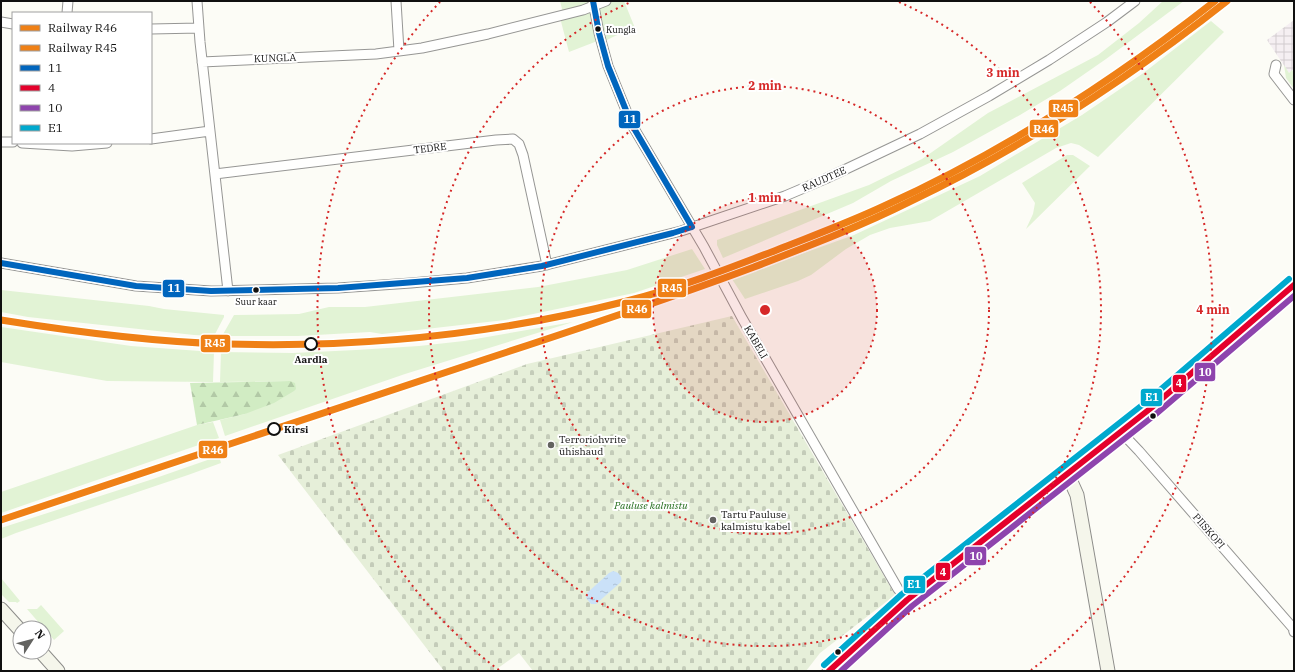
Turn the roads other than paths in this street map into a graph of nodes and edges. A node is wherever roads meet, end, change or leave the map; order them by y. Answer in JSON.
{"nodes":[{"id":1,"x":68,"y":1,"type":"edge"},
{"id":2,"x":197,"y":1,"type":"edge"},
{"id":3,"x":396,"y":1,"type":"edge"},
{"id":4,"x":606,"y":1,"type":"edge"},
{"id":5,"x":1135,"y":1,"type":"edge"},
{"id":6,"x":593,"y":3,"type":"edge"},
{"id":7,"x":67,"y":12,"type":"edge"},
{"id":8,"x":1,"y":22,"type":"edge"},
{"id":9,"x":12,"y":24,"type":"edge"},
{"id":10,"x":199,"y":28,"type":"junction"},
{"id":11,"x":152,"y":29,"type":"edge"},
{"id":12,"x":399,"y":51,"type":"junction"},
{"id":13,"x":202,"y":62,"type":"junction"},
{"id":14,"x":1276,"y":65,"type":"dead end"},
{"id":15,"x":1294,"y":100,"type":"edge"},
{"id":16,"x":210,"y":131,"type":"junction"},
{"id":17,"x":152,"y":139,"type":"edge"},
{"id":18,"x":1,"y":142,"type":"edge"},
{"id":19,"x":12,"y":142,"type":"edge"},
{"id":20,"x":39,"y":144,"type":"edge"},
{"id":21,"x":95,"y":144,"type":"edge"},
{"id":22,"x":215,"y":174,"type":"junction"},
{"id":23,"x":692,"y":227,"type":"junction"},
{"id":24,"x":1,"y":263,"type":"edge"},
{"id":25,"x":547,"y":265,"type":"junction"},
{"id":26,"x":1294,"y":285,"type":"edge"},
{"id":27,"x":228,"y":291,"type":"junction"},
{"id":28,"x":1121,"y":432,"type":"junction"},
{"id":29,"x":1068,"y":475,"type":"junction"},
{"id":30,"x":908,"y":600,"type":"junction"},
{"id":31,"x":1,"y":609,"type":"edge"},
{"id":32,"x":12,"y":621,"type":"edge"},
{"id":33,"x":1294,"y":632,"type":"edge"},
{"id":34,"x":48,"y":660,"type":"edge"},
{"id":35,"x":58,"y":671,"type":"edge"},
{"id":36,"x":829,"y":671,"type":"edge"},
{"id":37,"x":1108,"y":671,"type":"edge"}],
"edges":[{"from":1,"to":7,"type":"street"},
{"from":2,"to":10,"type":"street"},
{"from":3,"to":12,"type":"street"},
{"from":4,"to":6,"type":"street","name":"KUNGLA"},
{"from":5,"to":23,"type":"street","name":"RAUDTEE"},
{"from":6,"to":12,"type":"street","name":"KUNGLA"},
{"from":6,"to":23,"type":"street","name":"KABELI"},
{"from":8,"to":9,"type":"street"},
{"from":10,"to":11,"type":"street"},
{"from":10,"to":13,"type":"street"},
{"from":12,"to":13,"type":"street","name":"KUNGLA"},
{"from":13,"to":16,"type":"street"},
{"from":14,"to":15,"type":"street"},
{"from":16,"to":17,"type":"street"},
{"from":16,"to":22,"type":"street"},
{"from":18,"to":19,"type":"street"},
{"from":20,"to":21,"type":"street"},
{"from":22,"to":25,"type":"street","name":"TEDRE"},
{"from":22,"to":27,"type":"street"},
{"from":23,"to":25,"type":"street","name":"RAUDTEE"},
{"from":23,"to":30,"type":"street","name":"KABELI"},
{"from":24,"to":27,"type":"street","name":"RAUDTEE"},
{"from":25,"to":27,"type":"street","name":"RAUDTEE"},
{"from":26,"to":28,"type":"main road"},
{"from":28,"to":29,"type":"main road"},
{"from":28,"to":33,"type":"street","name":"PIISKOPI"},
{"from":29,"to":30,"type":"main road"},
{"from":29,"to":37,"type":"main road"},
{"from":30,"to":36,"type":"main road"},
{"from":31,"to":32,"type":"main road"},
{"from":34,"to":35,"type":"main road"}]}
